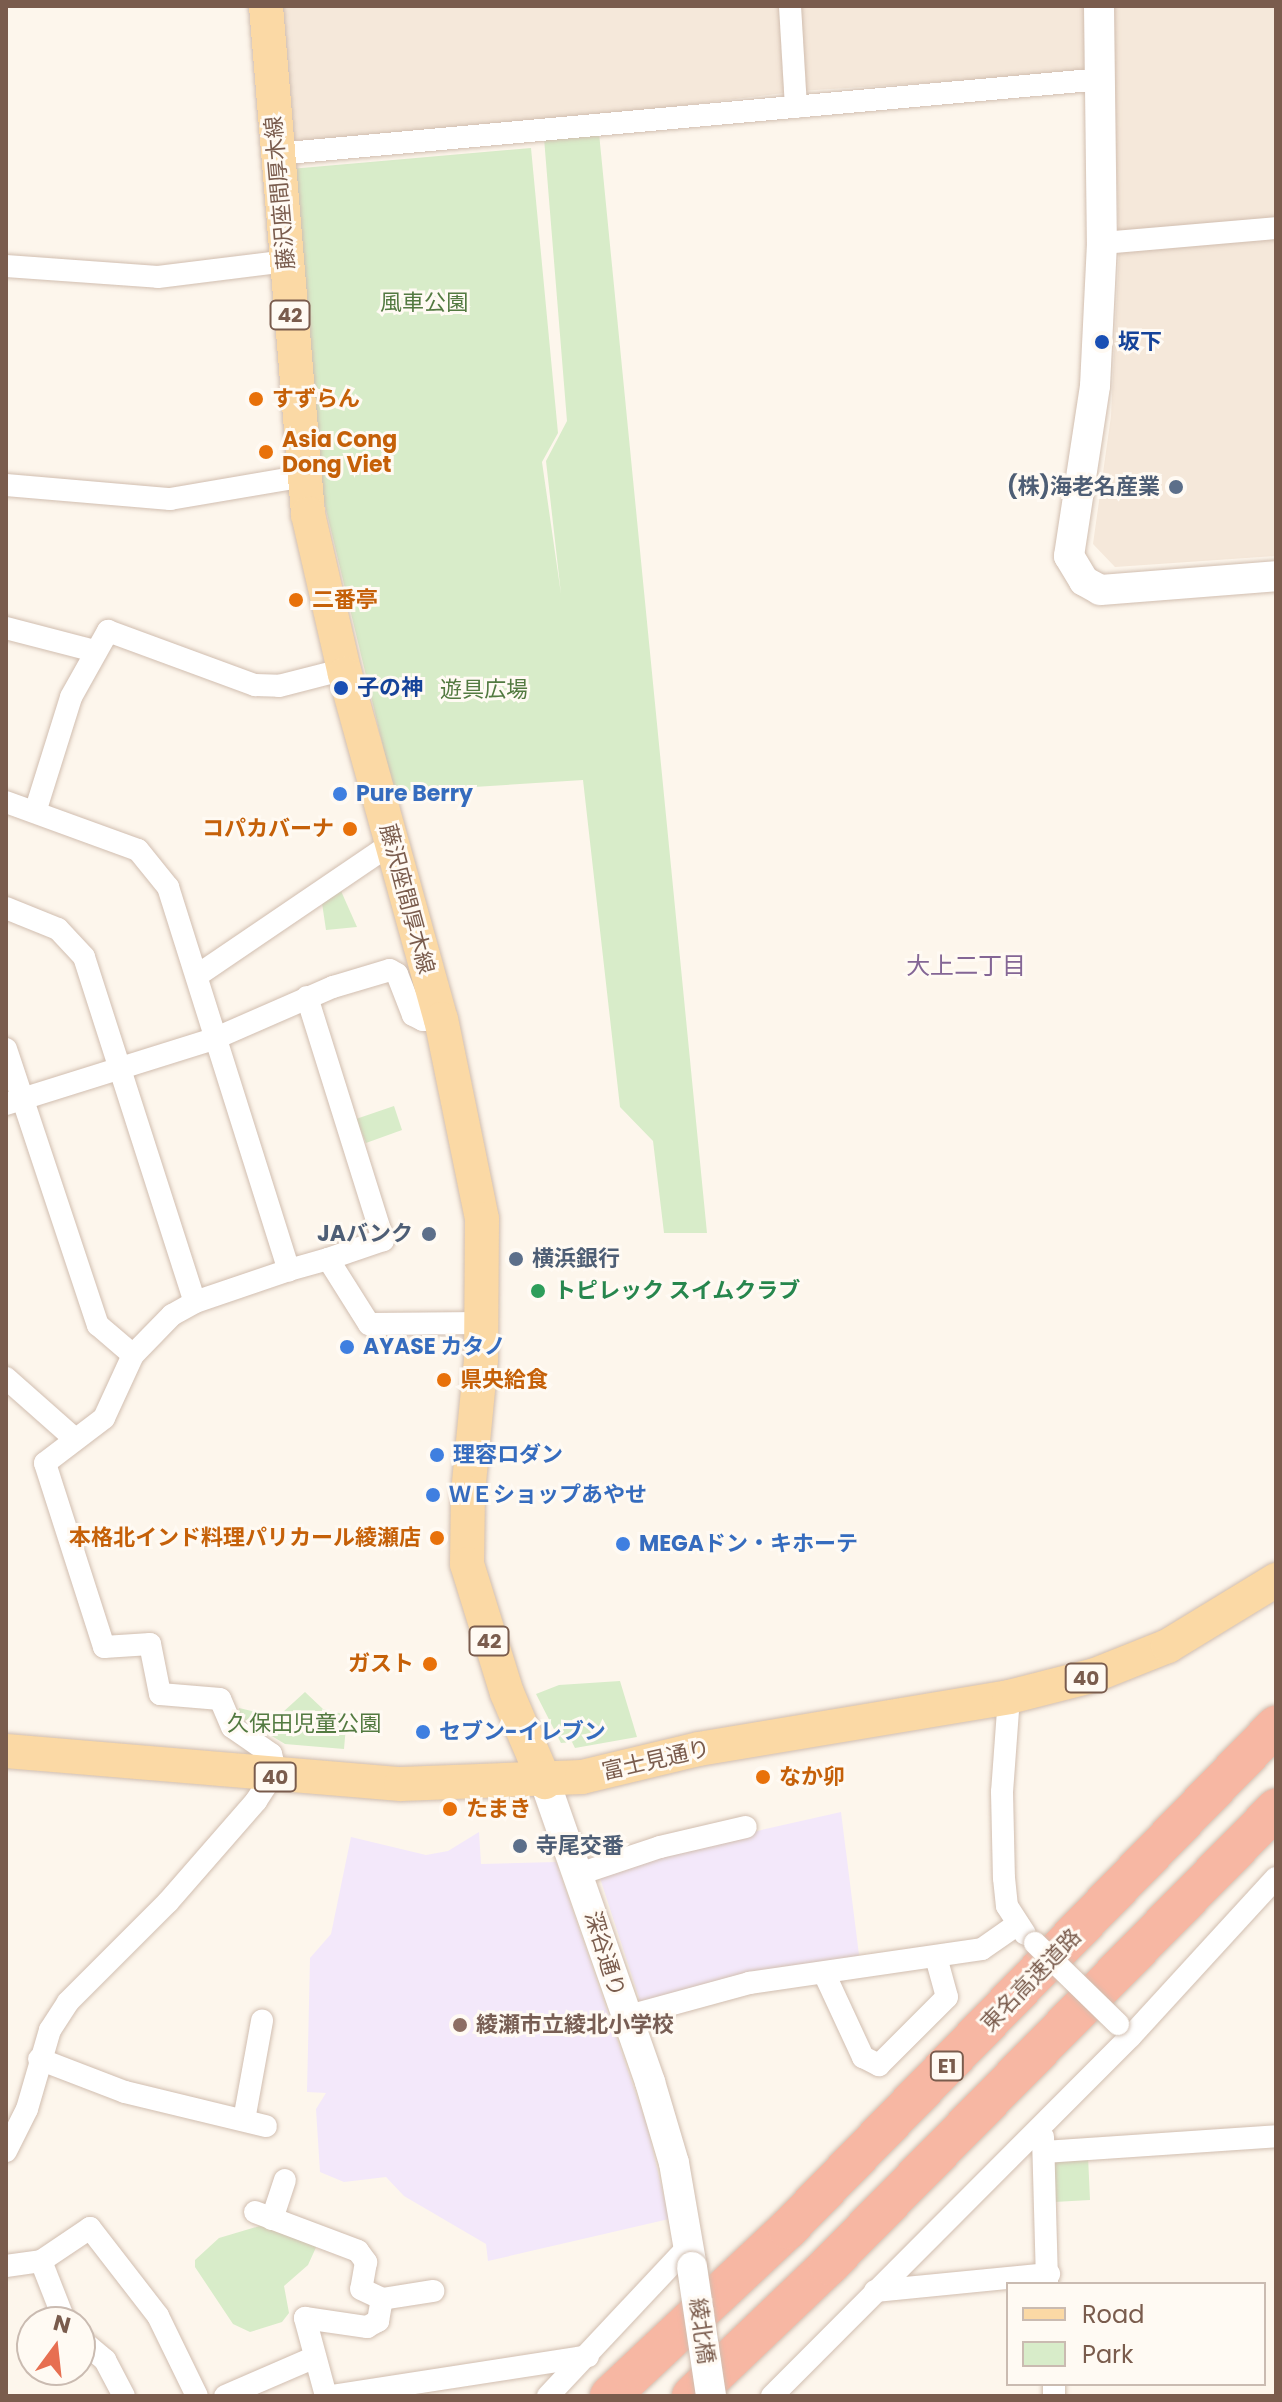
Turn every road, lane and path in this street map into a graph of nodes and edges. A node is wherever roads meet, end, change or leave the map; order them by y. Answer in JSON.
{"nodes":[{"id":1,"x":266,"y":6,"type":"edge"},
{"id":2,"x":790,"y":6,"type":"edge"},
{"id":3,"x":1099,"y":6,"type":"edge"},
{"id":4,"x":1101,"y":79,"type":"junction"},
{"id":5,"x":796,"y":107,"type":"junction"},
{"id":6,"x":276,"y":154,"type":"junction"},
{"id":7,"x":1276,"y":228,"type":"edge"},
{"id":8,"x":1102,"y":243,"type":"junction"},
{"id":9,"x":286,"y":261,"type":"junction"},
{"id":10,"x":6,"y":266,"type":"edge"},
{"id":11,"x":304,"y":476,"type":"junction"},
{"id":12,"x":6,"y":485,"type":"edge"},
{"id":13,"x":1276,"y":576,"type":"edge"},
{"id":14,"x":6,"y":628,"type":"edge"},
{"id":15,"x":95,"y":651,"type":"junction"},
{"id":16,"x":345,"y":669,"type":"junction"},
{"id":17,"x":6,"y":802,"type":"edge"},
{"id":18,"x":36,"y":809,"type":"junction"},
{"id":19,"x":391,"y":844,"type":"junction"},
{"id":20,"x":6,"y":908,"type":"edge"},
{"id":21,"x":198,"y":975,"type":"junction"},
{"id":22,"x":307,"y":997,"type":"junction"},
{"id":23,"x":441,"y":1019,"type":"junction"},
{"id":24,"x":216,"y":1038,"type":"junction"},
{"id":25,"x":6,"y":1049,"type":"edge"},
{"id":26,"x":119,"y":1069,"type":"junction"},
{"id":27,"x":13,"y":1102,"type":"edge"},
{"id":28,"x":328,"y":1259,"type":"junction"},
{"id":29,"x":289,"y":1270,"type":"junction"},
{"id":30,"x":195,"y":1302,"type":"junction"},
{"id":31,"x":481,"y":1323,"type":"junction"},
{"id":32,"x":133,"y":1355,"type":"junction"},
{"id":33,"x":6,"y":1378,"type":"edge"},
{"id":34,"x":75,"y":1439,"type":"junction"},
{"id":35,"x":1276,"y":1580,"type":"edge"},
{"id":36,"x":1009,"y":1697,"type":"junction"},
{"id":37,"x":1276,"y":1726,"type":"edge"},
{"id":38,"x":6,"y":1751,"type":"edge"},
{"id":39,"x":272,"y":1776,"type":"junction"},
{"id":40,"x":545,"y":1782,"type":"junction"},
{"id":41,"x":1276,"y":1809,"type":"edge"},
{"id":42,"x":746,"y":1827,"type":"dead end"},
{"id":43,"x":579,"y":1874,"type":"junction"},
{"id":44,"x":1276,"y":1878,"type":"edge"},
{"id":45,"x":1015,"y":1926,"type":"junction"},
{"id":46,"x":936,"y":1957,"type":"junction"},
{"id":47,"x":824,"y":1973,"type":"junction"},
{"id":48,"x":625,"y":2017,"type":"junction"},
{"id":49,"x":262,"y":2021,"type":"dead end"},
{"id":50,"x":1124,"y":2030,"type":"junction"},
{"id":51,"x":39,"y":2059,"type":"junction"},
{"id":52,"x":244,"y":2120,"type":"junction"},
{"id":53,"x":1042,"y":2120,"type":"junction"},
{"id":54,"x":266,"y":2126,"type":"dead end"},
{"id":55,"x":1276,"y":2136,"type":"edge"},
{"id":56,"x":6,"y":2151,"type":"edge"},
{"id":57,"x":1044,"y":2152,"type":"junction"},
{"id":58,"x":285,"y":2180,"type":"dead end"},
{"id":59,"x":691,"y":2256,"type":"junction"},
{"id":60,"x":41,"y":2261,"type":"junction"},
{"id":61,"x":6,"y":2266,"type":"edge"},
{"id":62,"x":1048,"y":2279,"type":"edge"},
{"id":63,"x":433,"y":2291,"type":"dead end"},
{"id":64,"x":875,"y":2291,"type":"junction"},
{"id":65,"x":382,"y":2299,"type":"junction"},
{"id":66,"x":59,"y":2306,"type":"edge"},
{"id":67,"x":96,"y":2352,"type":"edge"},
{"id":68,"x":588,"y":2356,"type":"junction"},
{"id":69,"x":315,"y":2357,"type":"junction"},
{"id":70,"x":124,"y":2396,"type":"edge"},
{"id":71,"x":197,"y":2396,"type":"edge"},
{"id":72,"x":225,"y":2396,"type":"edge"},
{"id":73,"x":328,"y":2396,"type":"edge"},
{"id":74,"x":548,"y":2396,"type":"edge"},
{"id":75,"x":610,"y":2396,"type":"edge"},
{"id":76,"x":692,"y":2396,"type":"edge"},
{"id":77,"x":711,"y":2396,"type":"edge"},
{"id":78,"x":772,"y":2396,"type":"edge"}],
"edges":[{"from":1,"to":6,"type":"main road","name":"藤沢座間厚木線","number":"42"},
{"from":2,"to":5,"type":"street"},
{"from":3,"to":4,"type":"street"},
{"from":4,"to":5,"type":"street"},
{"from":4,"to":8,"type":"street"},
{"from":5,"to":6,"type":"street"},
{"from":6,"to":9,"type":"main road","name":"藤沢座間厚木線","number":"42"},
{"from":7,"to":8,"type":"street"},
{"from":8,"to":13,"type":"street"},
{"from":9,"to":10,"type":"street"},
{"from":9,"to":11,"type":"main road","name":"藤沢座間厚木線","number":"42"},
{"from":11,"to":12,"type":"street"},
{"from":11,"to":16,"type":"main road","name":"藤沢座間厚木線","number":"42"},
{"from":14,"to":15,"type":"street"},
{"from":15,"to":16,"type":"street"},
{"from":15,"to":18,"type":"street"},
{"from":16,"to":19,"type":"main road","name":"藤沢座間厚木線","number":"42"},
{"from":17,"to":18,"type":"street"},
{"from":18,"to":21,"type":"street"},
{"from":19,"to":21,"type":"street"},
{"from":19,"to":23,"type":"main road","name":"藤沢座間厚木線","number":"42"},
{"from":20,"to":26,"type":"street"},
{"from":21,"to":24,"type":"street"},
{"from":22,"to":23,"type":"street"},
{"from":22,"to":24,"type":"street"},
{"from":22,"to":28,"type":"street"},
{"from":23,"to":31,"type":"main road","name":"藤沢座間厚木線","number":"42"},
{"from":24,"to":26,"type":"street"},
{"from":24,"to":29,"type":"street"},
{"from":25,"to":27,"type":"street"},
{"from":26,"to":27,"type":"street"},
{"from":26,"to":30,"type":"street"},
{"from":27,"to":32,"type":"street"},
{"from":28,"to":29,"type":"street"},
{"from":28,"to":31,"type":"street"},
{"from":29,"to":30,"type":"street"},
{"from":30,"to":32,"type":"street"},
{"from":31,"to":40,"type":"main road","name":"藤沢座間厚木線","number":"42"},
{"from":32,"to":34,"type":"street"},
{"from":33,"to":34,"type":"street"},
{"from":34,"to":39,"type":"street"},
{"from":35,"to":36,"type":"main road","name":"富士見通り","number":"40"},
{"from":36,"to":40,"type":"main road","name":"富士見通り","number":"40"},
{"from":36,"to":45,"type":"street"},
{"from":37,"to":75,"type":"highway","name":"東名高速道路","number":"E1"},
{"from":38,"to":39,"type":"main road","name":"富士見通り","number":"40"},
{"from":39,"to":40,"type":"main road","name":"富士見通り","number":"40"},
{"from":39,"to":51,"type":"street"},
{"from":40,"to":43,"type":"street","name":"深谷通り"},
{"from":41,"to":76,"type":"highway","number":"E1"},
{"from":42,"to":43,"type":"street"},
{"from":43,"to":48,"type":"street","name":"深谷通り"},
{"from":44,"to":50,"type":"street"},
{"from":45,"to":46,"type":"street"},
{"from":45,"to":50,"type":"street","bridge":true},
{"from":46,"to":47,"type":"street"},
{"from":46,"to":47,"type":"street"},
{"from":47,"to":48,"type":"street"},
{"from":48,"to":59,"type":"street","name":"深谷通り"},
{"from":49,"to":52,"type":"street"},
{"from":50,"to":53,"type":"street"},
{"from":51,"to":52,"type":"street"},
{"from":51,"to":56,"type":"street"},
{"from":52,"to":54,"type":"street"},
{"from":53,"to":57,"type":"street"},
{"from":53,"to":64,"type":"street"},
{"from":55,"to":57,"type":"street"},
{"from":57,"to":62,"type":"street"},
{"from":58,"to":65,"type":"street"},
{"from":59,"to":68,"type":"street"},
{"from":59,"to":77,"type":"street","name":"綾北橋","bridge":true},
{"from":60,"to":61,"type":"street"},
{"from":60,"to":66,"type":"street"},
{"from":60,"to":71,"type":"street"},
{"from":62,"to":64,"type":"street"},
{"from":63,"to":65,"type":"street"},
{"from":64,"to":78,"type":"street"},
{"from":65,"to":69,"type":"street"},
{"from":67,"to":70,"type":"street"},
{"from":68,"to":73,"type":"street"},
{"from":68,"to":74,"type":"street"},
{"from":69,"to":72,"type":"street"},
{"from":69,"to":73,"type":"street"}]}
